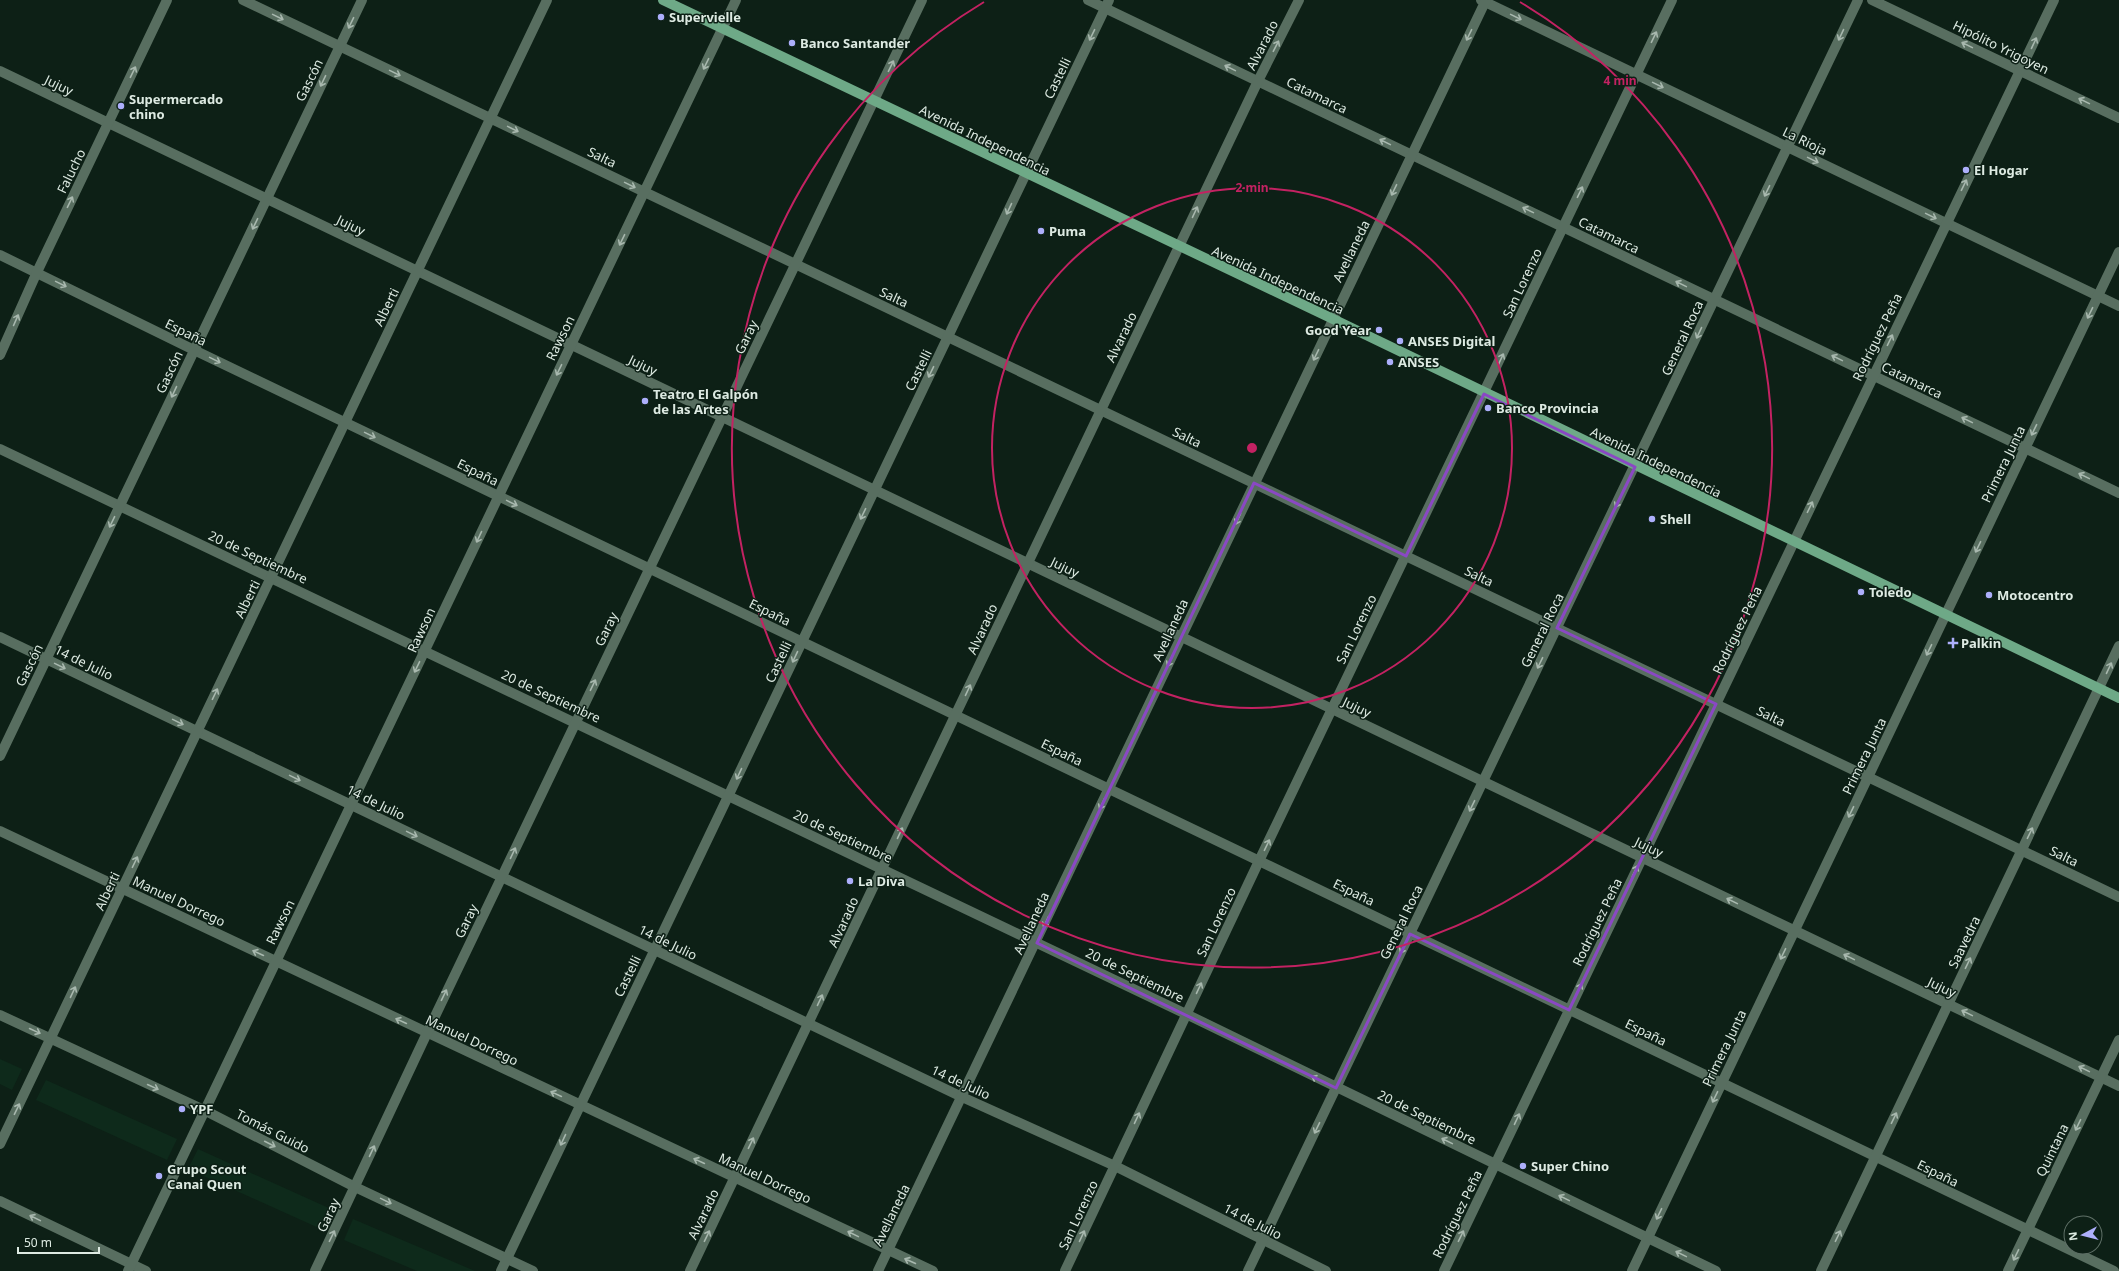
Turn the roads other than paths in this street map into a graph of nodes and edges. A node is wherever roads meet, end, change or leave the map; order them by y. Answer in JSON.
{"nodes":[{"id":1,"x":167,"y":0,"type":"edge"},
{"id":2,"x":243,"y":0,"type":"edge"},
{"id":3,"x":362,"y":0,"type":"edge"},
{"id":4,"x":547,"y":0,"type":"edge"},
{"id":5,"x":663,"y":0,"type":"edge"},
{"id":6,"x":736,"y":0,"type":"edge"},
{"id":7,"x":922,"y":0,"type":"edge"},
{"id":8,"x":1088,"y":0,"type":"edge"},
{"id":9,"x":1299,"y":0,"type":"edge"},
{"id":10,"x":1672,"y":0,"type":"edge"},
{"id":11,"x":1858,"y":0,"type":"edge"},
{"id":12,"x":1872,"y":0,"type":"edge"},
{"id":13,"x":2054,"y":0,"type":"edge"},
{"id":14,"x":1484,"y":1,"type":"edge"},
{"id":15,"x":1107,"y":4,"type":"edge"},
{"id":16,"x":722,"y":29,"type":"junction"},
{"id":17,"x":340,"y":46,"type":"junction"},
{"id":18,"x":0,"y":71,"type":"edge"},
{"id":19,"x":2020,"y":71,"type":"junction"},
{"id":20,"x":1636,"y":75,"type":"junction"},
{"id":21,"x":1258,"y":81,"type":"junction"},
{"id":22,"x":874,"y":101,"type":"junction"},
{"id":23,"x":491,"y":118,"type":"junction"},
{"id":24,"x":2119,"y":118,"type":"edge"},
{"id":25,"x":108,"y":123,"type":"junction"},
{"id":26,"x":1788,"y":148,"type":"junction"},
{"id":27,"x":1412,"y":155,"type":"junction"},
{"id":28,"x":1026,"y":174,"type":"junction"},
{"id":29,"x":644,"y":192,"type":"junction"},
{"id":30,"x":267,"y":199,"type":"junction"},
{"id":31,"x":1946,"y":223,"type":"junction"},
{"id":32,"x":1563,"y":227,"type":"junction"},
{"id":33,"x":1178,"y":247,"type":"junction"},
{"id":34,"x":2119,"y":252,"type":"edge"},
{"id":35,"x":0,"y":255,"type":"edge"},
{"id":36,"x":796,"y":264,"type":"junction"},
{"id":37,"x":418,"y":271,"type":"junction"},
{"id":38,"x":37,"y":272,"type":"junction"},
{"id":39,"x":2098,"y":296,"type":"junction"},
{"id":40,"x":1715,"y":300,"type":"junction"},
{"id":41,"x":2119,"y":306,"type":"edge"},
{"id":42,"x":1333,"y":320,"type":"junction"},
{"id":43,"x":948,"y":337,"type":"junction"},
{"id":44,"x":571,"y":345,"type":"junction"},
{"id":45,"x":194,"y":350,"type":"junction"},
{"id":46,"x":0,"y":355,"type":"edge"},
{"id":47,"x":1873,"y":376,"type":"junction"},
{"id":48,"x":1484,"y":394,"type":"junction"},
{"id":49,"x":1101,"y":410,"type":"junction"},
{"id":50,"x":722,"y":417,"type":"junction"},
{"id":51,"x":345,"y":423,"type":"junction"},
{"id":52,"x":2025,"y":448,"type":"junction"},
{"id":53,"x":0,"y":449,"type":"edge"},
{"id":54,"x":1635,"y":467,"type":"junction"},
{"id":55,"x":1254,"y":483,"type":"junction"},
{"id":56,"x":874,"y":490,"type":"junction"},
{"id":57,"x":2119,"y":493,"type":"edge"},
{"id":58,"x":499,"y":496,"type":"junction"},
{"id":59,"x":120,"y":506,"type":"junction"},
{"id":60,"x":1793,"y":542,"type":"junction"},
{"id":61,"x":1406,"y":556,"type":"junction"},
{"id":62,"x":1028,"y":563,"type":"junction"},
{"id":63,"x":649,"y":569,"type":"junction"},
{"id":64,"x":271,"y":578,"type":"junction"},
{"id":65,"x":1946,"y":615,"type":"junction"},
{"id":66,"x":1557,"y":628,"type":"junction"},
{"id":67,"x":0,"y":637,"type":"edge"},
{"id":68,"x":1181,"y":637,"type":"junction"},
{"id":69,"x":802,"y":642,"type":"junction"},
{"id":70,"x":2119,"y":646,"type":"edge"},
{"id":71,"x":425,"y":651,"type":"junction"},
{"id":72,"x":46,"y":659,"type":"junction"},
{"id":73,"x":2099,"y":689,"type":"junction"},
{"id":74,"x":2119,"y":698,"type":"edge"},
{"id":75,"x":1716,"y":704,"type":"junction"},
{"id":76,"x":1332,"y":709,"type":"junction"},
{"id":77,"x":955,"y":715,"type":"junction"},
{"id":78,"x":575,"y":722,"type":"junction"},
{"id":79,"x":198,"y":731,"type":"junction"},
{"id":80,"x":0,"y":756,"type":"edge"},
{"id":81,"x":1868,"y":777,"type":"junction"},
{"id":82,"x":1483,"y":782,"type":"junction"},
{"id":83,"x":1109,"y":789,"type":"junction"},
{"id":84,"x":729,"y":796,"type":"junction"},
{"id":85,"x":351,"y":805,"type":"junction"},
{"id":86,"x":0,"y":831,"type":"edge"},
{"id":87,"x":2022,"y":850,"type":"junction"},
{"id":88,"x":1642,"y":858,"type":"junction"},
{"id":89,"x":1259,"y":861,"type":"junction"},
{"id":90,"x":882,"y":869,"type":"junction"},
{"id":91,"x":501,"y":877,"type":"junction"},
{"id":92,"x":122,"y":889,"type":"junction"},
{"id":93,"x":2119,"y":897,"type":"edge"},
{"id":94,"x":1794,"y":931,"type":"junction"},
{"id":95,"x":1410,"y":934,"type":"junction"},
{"id":96,"x":1037,"y":942,"type":"junction"},
{"id":97,"x":654,"y":950,"type":"junction"},
{"id":98,"x":276,"y":962,"type":"junction"},
{"id":99,"x":1948,"y":1004,"type":"junction"},
{"id":100,"x":1569,"y":1010,"type":"junction"},
{"id":101,"x":1186,"y":1014,"type":"junction"},
{"id":102,"x":0,"y":1015,"type":"edge"},
{"id":103,"x":808,"y":1024,"type":"junction"},
{"id":104,"x":426,"y":1033,"type":"junction"},
{"id":105,"x":51,"y":1039,"type":"junction"},
{"id":106,"x":2119,"y":1040,"type":"edge"},
{"id":107,"x":2101,"y":1078,"type":"junction"},
{"id":108,"x":1722,"y":1083,"type":"junction"},
{"id":109,"x":2119,"y":1086,"type":"edge"},
{"id":110,"x":1336,"y":1088,"type":"junction"},
{"id":111,"x":962,"y":1097,"type":"junction"},
{"id":112,"x":580,"y":1105,"type":"junction"},
{"id":113,"x":204,"y":1110,"type":"junction"},
{"id":114,"x":0,"y":1144,"type":"edge"},
{"id":115,"x":1876,"y":1157,"type":"junction"},
{"id":116,"x":1496,"y":1165,"type":"junction"},
{"id":117,"x":1115,"y":1166,"type":"junction"},
{"id":118,"x":735,"y":1178,"type":"junction"},
{"id":119,"x":355,"y":1187,"type":"junction"},
{"id":120,"x":0,"y":1201,"type":"edge"},
{"id":121,"x":2028,"y":1230,"type":"junction"},
{"id":122,"x":1648,"y":1238,"type":"junction"},
{"id":123,"x":1262,"y":1241,"type":"junction"},
{"id":124,"x":888,"y":1251,"type":"junction"},
{"id":125,"x":507,"y":1259,"type":"junction"},
{"id":126,"x":130,"y":1267,"type":"edge"},
{"id":127,"x":146,"y":1271,"type":"edge"},
{"id":128,"x":315,"y":1271,"type":"edge"},
{"id":129,"x":501,"y":1271,"type":"edge"},
{"id":130,"x":533,"y":1271,"type":"edge"},
{"id":131,"x":690,"y":1271,"type":"edge"},
{"id":132,"x":878,"y":1271,"type":"edge"},
{"id":133,"x":932,"y":1271,"type":"edge"},
{"id":134,"x":1066,"y":1271,"type":"edge"},
{"id":135,"x":1248,"y":1271,"type":"edge"},
{"id":136,"x":1326,"y":1271,"type":"edge"},
{"id":137,"x":1444,"y":1271,"type":"edge"},
{"id":138,"x":1632,"y":1271,"type":"edge"},
{"id":139,"x":1716,"y":1271,"type":"edge"},
{"id":140,"x":1821,"y":1271,"type":"edge"},
{"id":141,"x":2008,"y":1271,"type":"edge"},
{"id":142,"x":2114,"y":1271,"type":"edge"}],
"edges":[{"from":25,"to":1,"type":"street","name":"Falucho","one_way":true},
{"from":2,"to":17,"type":"street","name":"Salta","one_way":true},
{"from":3,"to":17,"type":"street","name":"Gascón","one_way":true},
{"from":4,"to":23,"type":"street","name":"Alberti"},
{"from":5,"to":16,"type":"main road","name":"Avenida Independencia"},
{"from":6,"to":16,"type":"street","name":"Rawson"},
{"from":22,"to":7,"type":"street","name":"Garay","one_way":true},
{"from":8,"to":15,"type":"street","name":"Catamarca"},
{"from":21,"to":9,"type":"street","name":"Alvarado","one_way":true},
{"from":20,"to":10,"type":"street","name":"San Lorenzo","one_way":true},
{"from":11,"to":26,"type":"street","name":"General Roca","one_way":true},
{"from":19,"to":12,"type":"street","name":"Hipólito Yrigoyen","one_way":true},
{"from":19,"to":13,"type":"street","name":"Rodríguez Peña","one_way":true},
{"from":14,"to":20,"type":"street","name":"La Rioja","one_way":true},
{"from":14,"to":27,"type":"street","name":"Avellaneda","one_way":true},
{"from":21,"to":15,"type":"street","name":"Catamarca","one_way":true},
{"from":15,"to":28,"type":"street","name":"Castelli","one_way":true},
{"from":16,"to":22,"type":"main road","name":"Avenida Independencia"},
{"from":16,"to":29,"type":"street","name":"Rawson","one_way":true},
{"from":17,"to":23,"type":"street","name":"Salta","one_way":true},
{"from":17,"to":30,"type":"street","name":"Gascón","one_way":true},
{"from":18,"to":25,"type":"street","name":"Jujuy"},
{"from":24,"to":19,"type":"street","name":"Hipólito Yrigoyen","one_way":true},
{"from":31,"to":19,"type":"street","name":"Rodríguez Peña","one_way":true},
{"from":20,"to":26,"type":"street","name":"La Rioja","one_way":true},
{"from":32,"to":20,"type":"street","name":"San Lorenzo","one_way":true},
{"from":27,"to":21,"type":"street","name":"Catamarca","one_way":true},
{"from":33,"to":21,"type":"street","name":"Alvarado","one_way":true},
{"from":22,"to":28,"type":"main road","name":"Avenida Independencia"},
{"from":22,"to":36,"type":"street","name":"Garay"},
{"from":23,"to":29,"type":"street","name":"Salta","one_way":true},
{"from":23,"to":37,"type":"street","name":"Alberti"},
{"from":25,"to":30,"type":"street","name":"Jujuy"},
{"from":38,"to":25,"type":"street","name":"Falucho","one_way":true},
{"from":26,"to":31,"type":"street","name":"La Rioja","one_way":true},
{"from":26,"to":40,"type":"street","name":"General Roca","one_way":true},
{"from":32,"to":27,"type":"street","name":"Catamarca","one_way":true},
{"from":27,"to":42,"type":"street","name":"Avellaneda","one_way":true},
{"from":28,"to":33,"type":"main road","name":"Avenida Independencia"},
{"from":28,"to":43,"type":"street","name":"Castelli","one_way":true},
{"from":29,"to":36,"type":"street","name":"Salta"},
{"from":29,"to":44,"type":"street","name":"Rawson","one_way":true},
{"from":30,"to":37,"type":"street","name":"Jujuy"},
{"from":30,"to":45,"type":"street","name":"Gascón","one_way":true},
{"from":31,"to":39,"type":"street","name":"La Rioja"},
{"from":47,"to":31,"type":"street","name":"Rodríguez Peña","one_way":true},
{"from":40,"to":32,"type":"street","name":"Catamarca","one_way":true},
{"from":48,"to":32,"type":"street","name":"San Lorenzo","one_way":true},
{"from":33,"to":42,"type":"main road","name":"Avenida Independencia"},
{"from":33,"to":49,"type":"street","name":"Alvarado"},
{"from":34,"to":39,"type":"street","name":"Primera Junta"},
{"from":35,"to":38,"type":"street","name":"España"},
{"from":36,"to":43,"type":"street","name":"Salta"},
{"from":36,"to":50,"type":"street","name":"Garay"},
{"from":37,"to":44,"type":"street","name":"Jujuy"},
{"from":37,"to":51,"type":"street","name":"Alberti"},
{"from":38,"to":45,"type":"street","name":"España","one_way":true},
{"from":46,"to":38,"type":"street","name":"Falucho","one_way":true},
{"from":39,"to":41,"type":"street","name":"La Rioja"},
{"from":39,"to":52,"type":"street","name":"Primera Junta","one_way":true},
{"from":47,"to":40,"type":"street","name":"Catamarca","one_way":true},
{"from":40,"to":54,"type":"street","name":"General Roca","one_way":true},
{"from":42,"to":48,"type":"main road","name":"Avenida Independencia"},
{"from":42,"to":55,"type":"street","name":"Avellaneda","one_way":true},
{"from":43,"to":49,"type":"street","name":"Salta"},
{"from":43,"to":56,"type":"street","name":"Castelli","one_way":true},
{"from":44,"to":50,"type":"street","name":"Jujuy"},
{"from":44,"to":58,"type":"street","name":"Rawson","one_way":true},
{"from":45,"to":51,"type":"street","name":"España","one_way":true},
{"from":45,"to":59,"type":"street","name":"Gascón","one_way":true},
{"from":52,"to":47,"type":"street","name":"Catamarca","one_way":true},
{"from":60,"to":47,"type":"street","name":"Rodríguez Peña","one_way":true},
{"from":48,"to":54,"type":"main road","name":"Avenida Independencia"},
{"from":48,"to":61,"type":"street","name":"San Lorenzo"},
{"from":49,"to":55,"type":"street","name":"Salta"},
{"from":49,"to":62,"type":"street","name":"Alvarado"},
{"from":50,"to":56,"type":"street","name":"Jujuy"},
{"from":50,"to":63,"type":"street","name":"Garay"},
{"from":51,"to":58,"type":"street","name":"España","one_way":true},
{"from":51,"to":64,"type":"street","name":"Alberti"},
{"from":57,"to":52,"type":"street","name":"Catamarca","one_way":true},
{"from":52,"to":65,"type":"street","name":"Primera Junta","one_way":true},
{"from":53,"to":59,"type":"street","name":"20 de Septiembre"},
{"from":54,"to":60,"type":"main road","name":"Avenida Independencia"},
{"from":54,"to":66,"type":"street","name":"General Roca","one_way":true},
{"from":55,"to":61,"type":"street","name":"Salta"},
{"from":55,"to":68,"type":"street","name":"Avellaneda","one_way":true},
{"from":56,"to":62,"type":"street","name":"Jujuy"},
{"from":56,"to":69,"type":"street","name":"Castelli","one_way":true},
{"from":58,"to":63,"type":"street","name":"España","one_way":true},
{"from":58,"to":71,"type":"street","name":"Rawson","one_way":true},
{"from":59,"to":64,"type":"street","name":"20 de Septiembre"},
{"from":59,"to":72,"type":"street","name":"Gascón","one_way":true},
{"from":60,"to":65,"type":"main road","name":"Avenida Independencia"},
{"from":60,"to":75,"type":"street","name":"Rodríguez Peña"},
{"from":61,"to":66,"type":"street","name":"Salta"},
{"from":61,"to":76,"type":"street","name":"San Lorenzo"},
{"from":62,"to":68,"type":"street","name":"Jujuy"},
{"from":77,"to":62,"type":"street","name":"Alvarado","one_way":true},
{"from":63,"to":69,"type":"street","name":"España"},
{"from":78,"to":63,"type":"street","name":"Garay","one_way":true},
{"from":64,"to":71,"type":"street","name":"20 de Septiembre"},
{"from":79,"to":64,"type":"street","name":"Alberti","one_way":true},
{"from":65,"to":73,"type":"main road","name":"Avenida Independencia"},
{"from":65,"to":81,"type":"street","name":"Primera Junta","one_way":true},
{"from":66,"to":75,"type":"street","name":"Salta"},
{"from":66,"to":82,"type":"street","name":"General Roca","one_way":true},
{"from":67,"to":72,"type":"street","name":"14 de Julio"},
{"from":68,"to":76,"type":"street","name":"Jujuy"},
{"from":68,"to":83,"type":"street","name":"Avellaneda","one_way":true},
{"from":69,"to":77,"type":"street","name":"España"},
{"from":69,"to":84,"type":"street","name":"Castelli","one_way":true},
{"from":73,"to":70,"type":"street","name":"Saavedra","one_way":true},
{"from":71,"to":78,"type":"street","name":"20 de Septiembre"},
{"from":71,"to":85,"type":"street","name":"Rawson","one_way":true},
{"from":72,"to":79,"type":"street","name":"14 de Julio","one_way":true},
{"from":72,"to":80,"type":"street","name":"Gascón"},
{"from":73,"to":74,"type":"main road","name":"Avenida Independencia"},
{"from":87,"to":73,"type":"street","name":"Saavedra","one_way":true},
{"from":75,"to":81,"type":"street","name":"Salta"},
{"from":75,"to":88,"type":"street","name":"Rodríguez Peña"},
{"from":76,"to":82,"type":"street","name":"Jujuy"},
{"from":89,"to":76,"type":"street","name":"San Lorenzo","one_way":true},
{"from":77,"to":83,"type":"street","name":"España"},
{"from":90,"to":77,"type":"street","name":"Alvarado","one_way":true},
{"from":78,"to":84,"type":"street","name":"20 de Septiembre"},
{"from":91,"to":78,"type":"street","name":"Garay","one_way":true},
{"from":79,"to":85,"type":"street","name":"14 de Julio","one_way":true},
{"from":92,"to":79,"type":"street","name":"Alberti","one_way":true},
{"from":81,"to":87,"type":"street","name":"Salta"},
{"from":81,"to":94,"type":"street","name":"Primera Junta","one_way":true},
{"from":82,"to":88,"type":"street","name":"Jujuy"},
{"from":82,"to":95,"type":"street","name":"General Roca","one_way":true},
{"from":83,"to":89,"type":"street","name":"España"},
{"from":83,"to":96,"type":"street","name":"Avellaneda","one_way":true},
{"from":84,"to":90,"type":"street","name":"20 de Septiembre"},
{"from":84,"to":97,"type":"street","name":"Castelli"},
{"from":85,"to":91,"type":"street","name":"14 de Julio","one_way":true},
{"from":85,"to":98,"type":"street","name":"Rawson"},
{"from":86,"to":92,"type":"street","name":"Manuel Dorrego"},
{"from":87,"to":93,"type":"street","name":"Salta"},
{"from":99,"to":87,"type":"street","name":"Saavedra","one_way":true},
{"from":94,"to":88,"type":"street","name":"Jujuy","one_way":true},
{"from":100,"to":88,"type":"street","name":"Rodríguez Peña","one_way":true},
{"from":89,"to":95,"type":"street","name":"España"},
{"from":101,"to":89,"type":"street","name":"San Lorenzo","one_way":true},
{"from":90,"to":96,"type":"street","name":"20 de Septiembre"},
{"from":103,"to":90,"type":"street","name":"Alvarado","one_way":true},
{"from":91,"to":97,"type":"street","name":"14 de Julio"},
{"from":104,"to":91,"type":"street","name":"Garay","one_way":true},
{"from":98,"to":92,"type":"street","name":"Manuel Dorrego","one_way":true},
{"from":105,"to":92,"type":"street","name":"Alberti","one_way":true},
{"from":99,"to":94,"type":"street","name":"Jujuy","one_way":true},
{"from":94,"to":108,"type":"street","name":"Primera Junta","one_way":true},
{"from":95,"to":100,"type":"street","name":"España"},
{"from":95,"to":110,"type":"street","name":"General Roca","one_way":true},
{"from":96,"to":101,"type":"street","name":"20 de Septiembre"},
{"from":96,"to":111,"type":"street","name":"Avellaneda"},
{"from":97,"to":103,"type":"street","name":"14 de Julio"},
{"from":97,"to":112,"type":"street","name":"Castelli"},
{"from":104,"to":98,"type":"street","name":"Manuel Dorrego","one_way":true},
{"from":98,"to":113,"type":"street","name":"Rawson"},
{"from":107,"to":99,"type":"street","name":"Jujuy","one_way":true},
{"from":115,"to":99,"type":"street","name":"Saavedra","one_way":true},
{"from":100,"to":108,"type":"street","name":"España"},
{"from":116,"to":100,"type":"street","name":"Rodríguez Peña","one_way":true},
{"from":110,"to":101,"type":"street","name":"20 de Septiembre","one_way":true},
{"from":117,"to":101,"type":"street","name":"San Lorenzo","one_way":true},
{"from":102,"to":105,"type":"street","name":"Tomás Guido","one_way":true},
{"from":103,"to":111,"type":"street","name":"14 de Julio"},
{"from":118,"to":103,"type":"street","name":"Alvarado","one_way":true},
{"from":112,"to":104,"type":"street","name":"Manuel Dorrego","one_way":true},
{"from":119,"to":104,"type":"street","name":"Garay","one_way":true},
{"from":105,"to":113,"type":"street","name":"Tomás Guido","one_way":true},
{"from":114,"to":105,"type":"street","name":"Alberti","one_way":true},
{"from":106,"to":107,"type":"street","name":"Quintana"},
{"from":107,"to":109,"type":"street","name":"Jujuy"},
{"from":107,"to":121,"type":"street","name":"Quintana","one_way":true},
{"from":108,"to":115,"type":"street","name":"España"},
{"from":108,"to":122,"type":"street","name":"Primera Junta","one_way":true},
{"from":116,"to":110,"type":"street","name":"20 de Septiembre","one_way":true},
{"from":110,"to":123,"type":"street","name":"General Roca","one_way":true},
{"from":111,"to":117,"type":"street","name":"14 de Julio"},
{"from":111,"to":124,"type":"street","name":"Avellaneda"},
{"from":118,"to":112,"type":"street","name":"Manuel Dorrego","one_way":true},
{"from":112,"to":125,"type":"street","name":"Castelli","one_way":true},
{"from":113,"to":119,"type":"street","name":"Tomás Guido","one_way":true},
{"from":113,"to":126,"type":"street","name":"Rawson"},
{"from":115,"to":121,"type":"street","name":"España"},
{"from":140,"to":115,"type":"street","name":"Saavedra","one_way":true},
{"from":122,"to":116,"type":"street","name":"20 de Septiembre","one_way":true},
{"from":137,"to":116,"type":"street","name":"Rodríguez Peña","one_way":true},
{"from":117,"to":123,"type":"street","name":"14 de Julio"},
{"from":134,"to":117,"type":"street","name":"San Lorenzo","one_way":true},
{"from":124,"to":118,"type":"street","name":"Manuel Dorrego","one_way":true},
{"from":131,"to":118,"type":"street","name":"Alvarado","one_way":true},
{"from":119,"to":125,"type":"street","name":"Tomás Guido","one_way":true},
{"from":128,"to":119,"type":"street","name":"Garay","one_way":true},
{"from":126,"to":120,"type":"street","one_way":true},
{"from":121,"to":141,"type":"street","name":"Quintana","one_way":true},
{"from":121,"to":142,"type":"street","name":"España"},
{"from":122,"to":138,"type":"street","name":"Primera Junta"},
{"from":139,"to":122,"type":"street","name":"20 de Septiembre","one_way":true},
{"from":123,"to":135,"type":"street","name":"General Roca"},
{"from":123,"to":136,"type":"street","name":"14 de Julio"},
{"from":124,"to":132,"type":"street","name":"Avellaneda"},
{"from":133,"to":124,"type":"street","name":"Manuel Dorrego","one_way":true},
{"from":125,"to":129,"type":"street","name":"Castelli"},
{"from":125,"to":130,"type":"street","name":"Tomás Guido"},
{"from":126,"to":127,"type":"street"}]}
